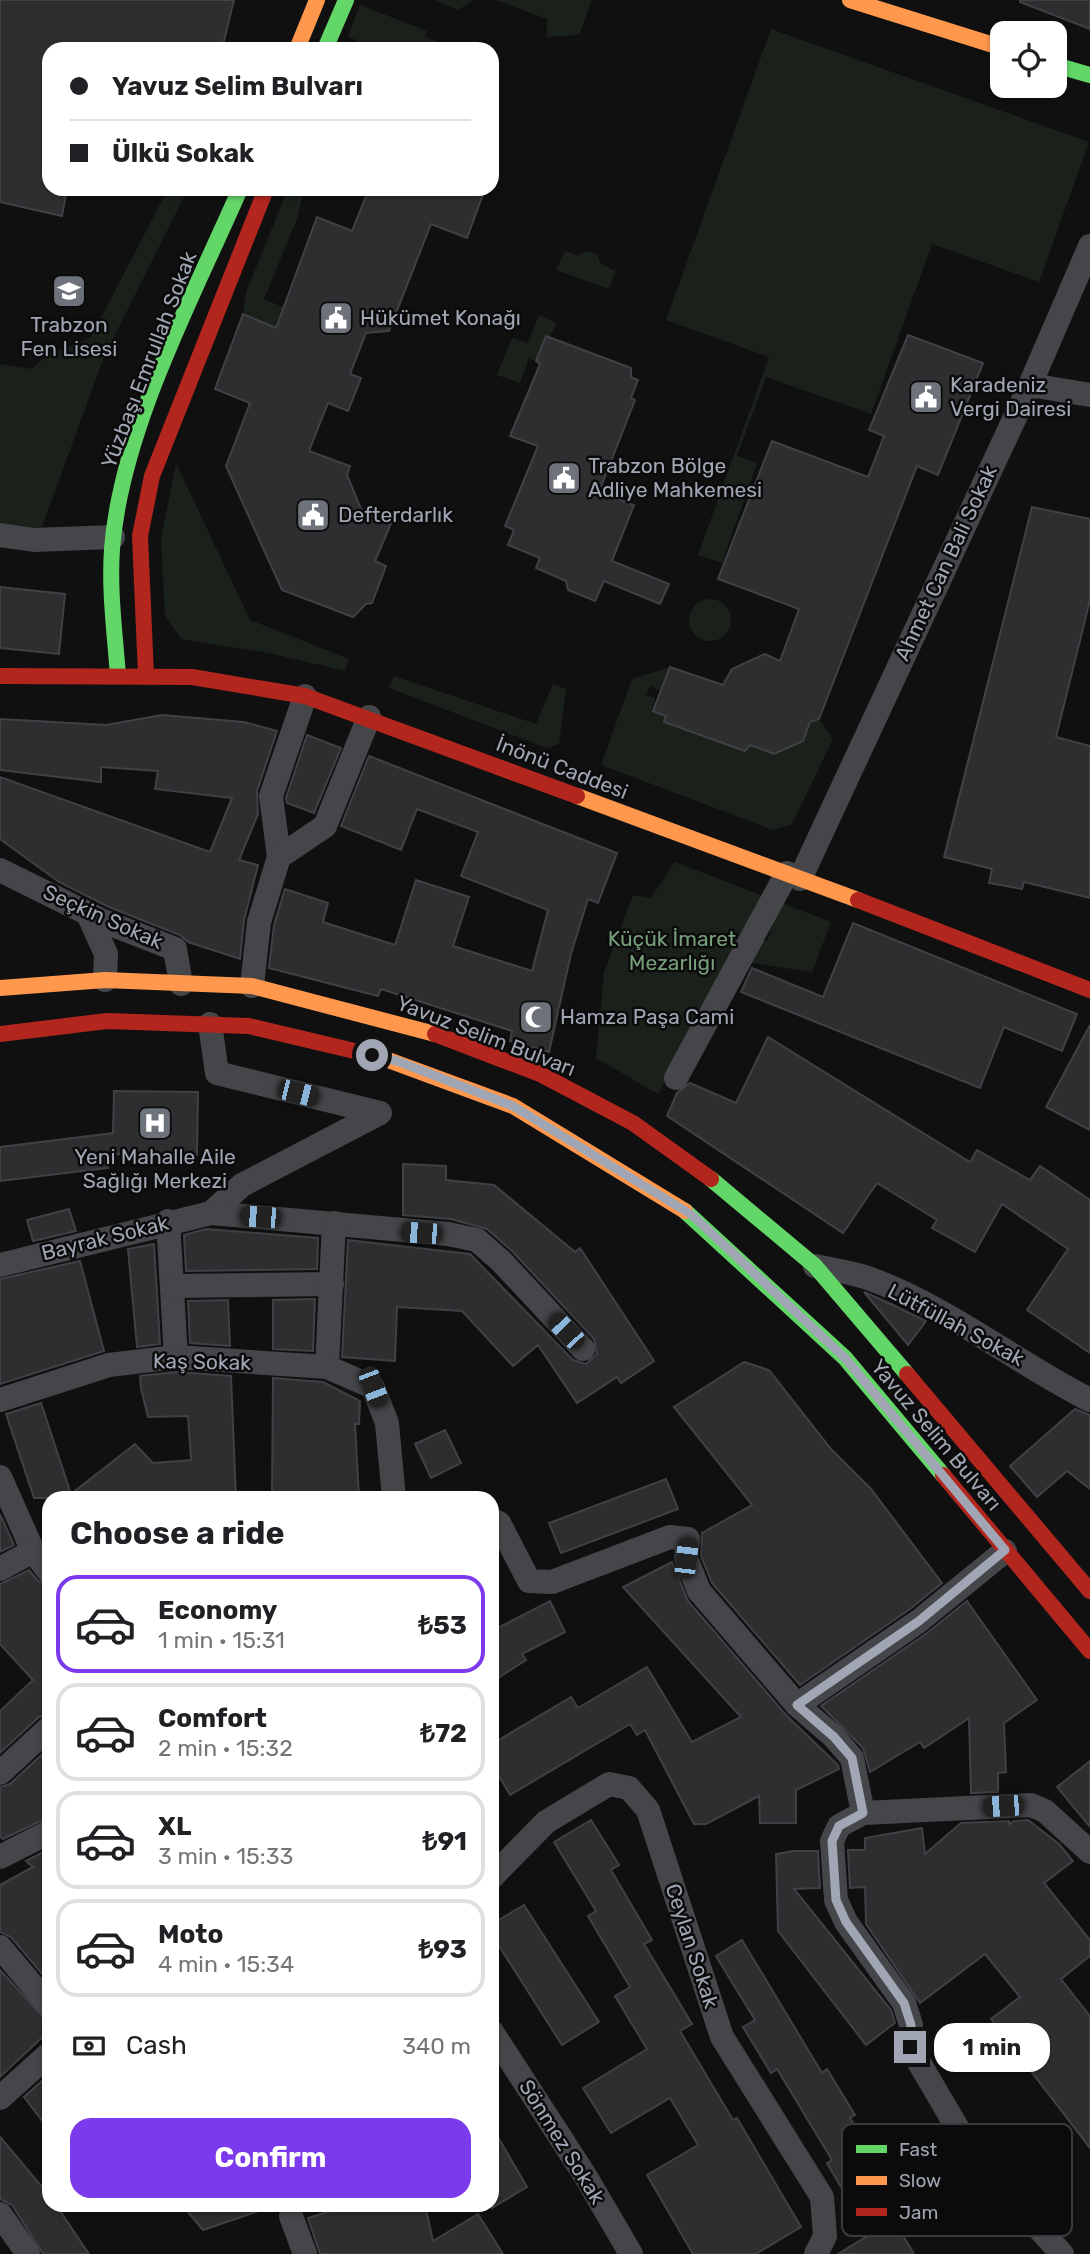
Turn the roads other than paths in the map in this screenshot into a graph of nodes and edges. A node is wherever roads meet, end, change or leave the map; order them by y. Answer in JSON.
{"nodes":[{"id":1,"x":317,"y":0,"type":"edge"},
{"id":2,"x":346,"y":0,"type":"edge"},
{"id":3,"x":850,"y":0,"type":"edge"},
{"id":4,"x":890,"y":6,"type":"edge"},
{"id":5,"x":300,"y":42,"type":"edge"},
{"id":6,"x":328,"y":42,"type":"edge"},
{"id":7,"x":990,"y":43,"type":"edge"},
{"id":8,"x":1067,"y":68,"type":"edge"},
{"id":9,"x":1090,"y":75,"type":"edge"},
{"id":10,"x":237,"y":196,"type":"edge"},
{"id":11,"x":263,"y":196,"type":"edge"},
{"id":12,"x":1090,"y":246,"type":"edge"},
{"id":13,"x":1030,"y":385,"type":"junction"},
{"id":14,"x":1090,"y":395,"type":"edge"},
{"id":15,"x":0,"y":535,"type":"edge"},
{"id":16,"x":113,"y":537,"type":"junction"},
{"id":17,"x":0,"y":676,"type":"edge"},
{"id":18,"x":118,"y":676,"type":"junction"},
{"id":19,"x":146,"y":676,"type":"junction"},
{"id":20,"x":305,"y":696,"type":"junction"},
{"id":21,"x":369,"y":717,"type":"junction"},
{"id":22,"x":279,"y":857,"type":"junction"},
{"id":23,"x":0,"y":870,"type":"edge"},
{"id":24,"x":793,"y":876,"type":"junction"},
{"id":25,"x":88,"y":914,"type":"junction"},
{"id":26,"x":144,"y":938,"type":"junction"},
{"id":27,"x":107,"y":954,"type":"junction"},
{"id":28,"x":105,"y":980,"type":"junction"},
{"id":29,"x":181,"y":984,"type":"junction"},
{"id":30,"x":252,"y":986,"type":"junction"},
{"id":31,"x":0,"y":988,"type":"edge"},
{"id":32,"x":1090,"y":990,"type":"edge"},
{"id":33,"x":210,"y":1024,"type":"junction"},
{"id":34,"x":0,"y":1034,"type":"edge"},
{"id":35,"x":676,"y":1078,"type":"dead end"},
{"id":36,"x":211,"y":1213,"type":"junction"},
{"id":37,"x":168,"y":1221,"type":"junction"},
{"id":38,"x":334,"y":1223,"type":"junction"},
{"id":39,"x":0,"y":1265,"type":"edge"},
{"id":40,"x":815,"y":1266,"type":"junction"},
{"id":41,"x":332,"y":1284,"type":"junction"},
{"id":42,"x":172,"y":1286,"type":"junction"},
{"id":43,"x":583,"y":1349,"type":"dead end"},
{"id":44,"x":176,"y":1357,"type":"junction"},
{"id":45,"x":327,"y":1367,"type":"junction"},
{"id":46,"x":1090,"y":1400,"type":"edge"},
{"id":47,"x":0,"y":1401,"type":"edge"},
{"id":48,"x":0,"y":1477,"type":"edge"},
{"id":49,"x":393,"y":1491,"type":"edge"},
{"id":50,"x":499,"y":1523,"type":"edge"},
{"id":51,"x":1005,"y":1550,"type":"junction"},
{"id":52,"x":33,"y":1551,"type":"junction"},
{"id":53,"x":42,"y":1563,"type":"edge"},
{"id":54,"x":0,"y":1569,"type":"edge"},
{"id":55,"x":1090,"y":1591,"type":"edge"},
{"id":56,"x":1090,"y":1651,"type":"edge"},
{"id":57,"x":797,"y":1705,"type":"junction"},
{"id":58,"x":42,"y":1734,"type":"edge"},
{"id":59,"x":0,"y":1773,"type":"edge"},
{"id":60,"x":863,"y":1813,"type":"junction"},
{"id":61,"x":42,"y":1836,"type":"edge"},
{"id":62,"x":1090,"y":1852,"type":"edge"},
{"id":63,"x":0,"y":1857,"type":"edge"},
{"id":64,"x":499,"y":1870,"type":"edge"},
{"id":65,"x":0,"y":1947,"type":"edge"},
{"id":66,"x":42,"y":1997,"type":"edge"},
{"id":67,"x":499,"y":2043,"type":"edge"},
{"id":68,"x":42,"y":2060,"type":"edge"},
{"id":69,"x":0,"y":2098,"type":"edge"},
{"id":70,"x":955,"y":2124,"type":"edge"},
{"id":71,"x":0,"y":2214,"type":"edge"},
{"id":72,"x":291,"y":2216,"type":"dead end"},
{"id":73,"x":1046,"y":2236,"type":"edge"},
{"id":74,"x":28,"y":2254,"type":"edge"},
{"id":75,"x":305,"y":2254,"type":"edge"},
{"id":76,"x":631,"y":2254,"type":"edge"},
{"id":77,"x":816,"y":2254,"type":"edge"},
{"id":78,"x":1062,"y":2254,"type":"edge"}],
"edges":[{"from":1,"to":5,"type":"main road"},
{"from":2,"to":6,"type":"main road"},
{"from":3,"to":4,"type":"main road"},
{"from":4,"to":7,"type":"main road"},
{"from":8,"to":9,"type":"main road"},
{"from":10,"to":16,"type":"main road","name":"Yüzbaşı Emrullah Sokak"},
{"from":11,"to":19,"type":"main road"},
{"from":12,"to":13,"type":"street","name":"Ahmet Can Bali Sokak"},
{"from":13,"to":14,"type":"street"},
{"from":13,"to":24,"type":"street","name":"Ahmet Can Bali Sokak"},
{"from":15,"to":16,"type":"street"},
{"from":16,"to":18,"type":"main road","name":"Yüzbaşı Emrullah Sokak"},
{"from":17,"to":18,"type":"main road","name":"İnönü Caddesi"},
{"from":18,"to":19,"type":"main road","name":"İnönü Caddesi"},
{"from":19,"to":20,"type":"main road","name":"İnönü Caddesi"},
{"from":20,"to":21,"type":"main road","name":"İnönü Caddesi"},
{"from":20,"to":22,"type":"street"},
{"from":21,"to":22,"type":"street"},
{"from":21,"to":24,"type":"main road","name":"İnönü Caddesi"},
{"from":22,"to":30,"type":"street"},
{"from":23,"to":25,"type":"street","name":"Seçkin Sokak"},
{"from":24,"to":32,"type":"main road","name":"İnönü Caddesi"},
{"from":24,"to":35,"type":"street","name":"Ahmet Can Bali Sokak"},
{"from":25,"to":26,"type":"street","name":"Seçkin Sokak"},
{"from":25,"to":27,"type":"street"},
{"from":26,"to":27,"type":"street"},
{"from":26,"to":29,"type":"street","name":"Seçkin Sokak"},
{"from":27,"to":28,"type":"street"},
{"from":28,"to":29,"type":"main road","name":"Yavuz Selim Bulvarı"},
{"from":28,"to":31,"type":"main road","name":"Yavuz Selim Bulvarı"},
{"from":29,"to":30,"type":"main road","name":"Yavuz Selim Bulvarı"},
{"from":30,"to":40,"type":"main road","name":"Yavuz Selim Bulvarı"},
{"from":33,"to":34,"type":"main road","name":"Yavuz Selim Bulvarı"},
{"from":33,"to":36,"type":"street"},
{"from":33,"to":51,"type":"main road","name":"Yavuz Selim Bulvarı"},
{"from":36,"to":37,"type":"street","name":"Bayrak Sokak"},
{"from":36,"to":38,"type":"street","name":"Bayrak Sokak"},
{"from":37,"to":39,"type":"street","name":"Bayrak Sokak"},
{"from":37,"to":42,"type":"street"},
{"from":38,"to":41,"type":"street"},
{"from":38,"to":43,"type":"street","name":"Bayrak Sokak"},
{"from":40,"to":46,"type":"street","name":"Lütfüllah Sokak"},
{"from":40,"to":55,"type":"main road","name":"Yavuz Selim Bulvarı"},
{"from":41,"to":42,"type":"street"},
{"from":41,"to":45,"type":"street"},
{"from":42,"to":44,"type":"street"},
{"from":44,"to":45,"type":"street","name":"Kaş Sokak"},
{"from":44,"to":47,"type":"street","name":"Kaş Sokak"},
{"from":45,"to":49,"type":"street","name":"Kaş Sokak"},
{"from":48,"to":52,"type":"street"},
{"from":50,"to":57,"type":"street"},
{"from":51,"to":56,"type":"main road","name":"Yavuz Selim Bulvarı"},
{"from":51,"to":57,"type":"street"},
{"from":52,"to":53,"type":"street"},
{"from":52,"to":54,"type":"street"},
{"from":57,"to":60,"type":"street"},
{"from":58,"to":59,"type":"street"},
{"from":60,"to":62,"type":"street"},
{"from":60,"to":70,"type":"street"},
{"from":61,"to":63,"type":"street"},
{"from":64,"to":77,"type":"street","name":"Ceylan Sokak"},
{"from":65,"to":66,"type":"street"},
{"from":67,"to":76,"type":"street","name":"Sönmez Sokak"},
{"from":68,"to":69,"type":"street"},
{"from":71,"to":74,"type":"street"},
{"from":72,"to":75,"type":"street"},
{"from":73,"to":78,"type":"street"}]}
